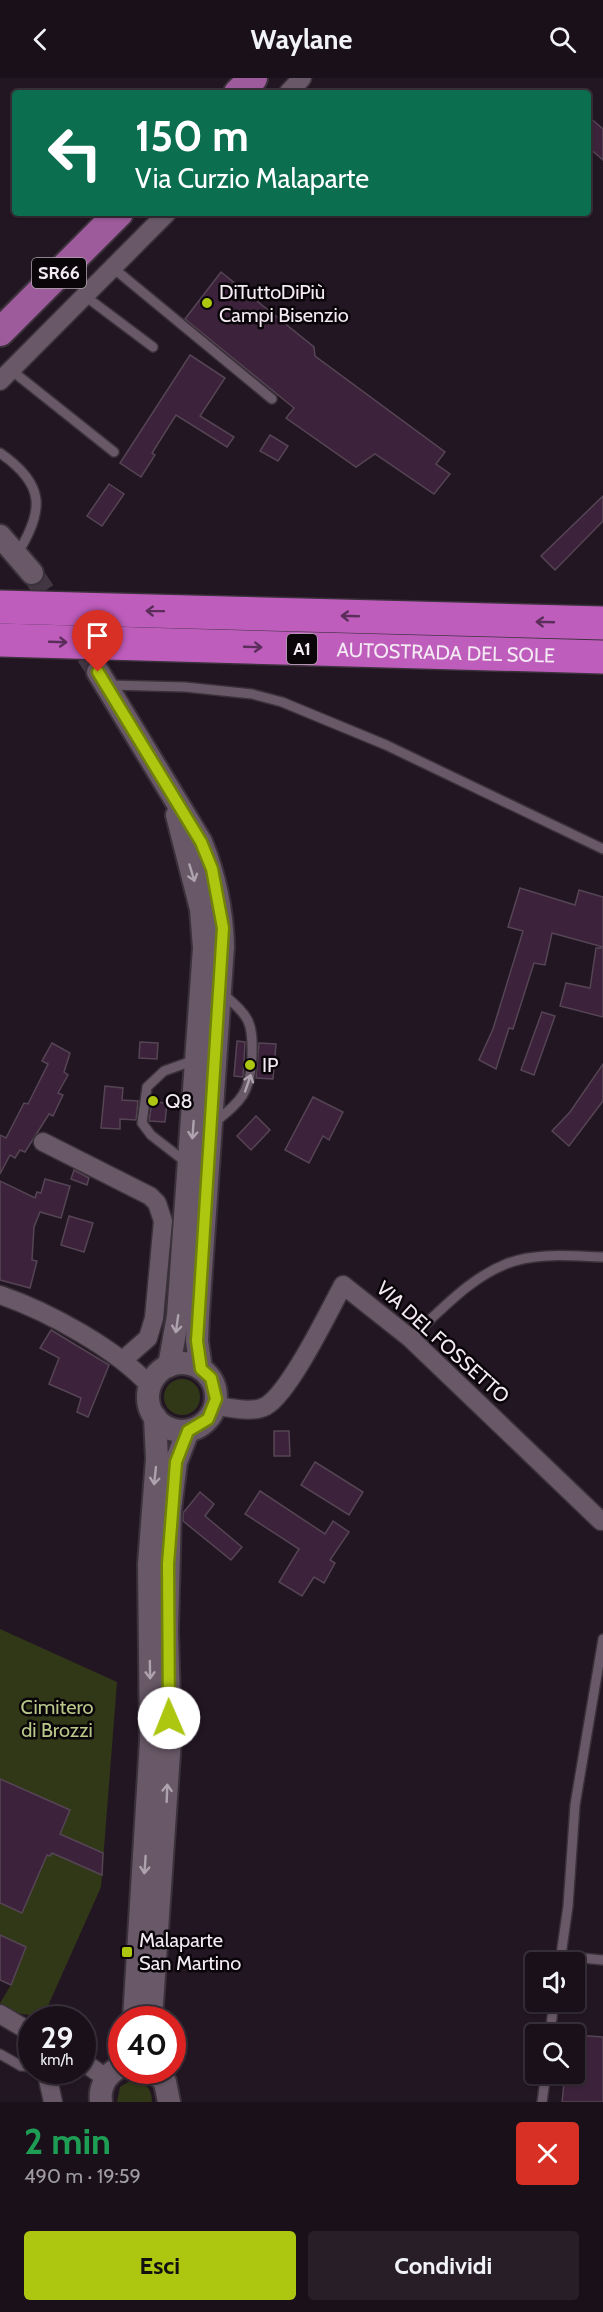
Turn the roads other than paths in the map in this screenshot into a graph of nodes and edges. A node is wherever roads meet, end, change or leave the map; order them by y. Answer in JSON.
{"nodes":[{"id":1,"x":253,"y":78,"type":"edge"},
{"id":2,"x":302,"y":78,"type":"edge"},
{"id":3,"x":241,"y":90,"type":"edge"},
{"id":4,"x":291,"y":90,"type":"edge"},
{"id":5,"x":115,"y":216,"type":"edge"},
{"id":6,"x":164,"y":216,"type":"edge"},
{"id":7,"x":112,"y":267,"type":"junction"},
{"id":8,"x":85,"y":296,"type":"junction"},
{"id":9,"x":0,"y":332,"type":"edge"},
{"id":10,"x":153,"y":347,"type":"dead end"},
{"id":11,"x":6,"y":376,"type":"edge"},
{"id":12,"x":272,"y":399,"type":"dead end"},
{"id":13,"x":114,"y":452,"type":"dead end"},
{"id":14,"x":0,"y":453,"type":"edge"},
{"id":15,"x":0,"y":536,"type":"edge"},
{"id":16,"x":17,"y":554,"type":"junction"},
{"id":17,"x":32,"y":573,"type":"tunnel mouth"},
{"id":18,"x":0,"y":607,"type":"edge"},
{"id":19,"x":603,"y":623,"type":"edge"},
{"id":20,"x":0,"y":640,"type":"edge"},
{"id":21,"x":603,"y":657,"type":"edge"},
{"id":22,"x":102,"y":679,"type":"joint"},
{"id":23,"x":173,"y":796,"type":"junction"},
{"id":24,"x":603,"y":849,"type":"edge"},
{"id":25,"x":220,"y":991,"type":"junction"},
{"id":26,"x":197,"y":1060,"type":"junction"},
{"id":27,"x":211,"y":1126,"type":"junction"},
{"id":28,"x":43,"y":1142,"type":"dead end"},
{"id":29,"x":190,"y":1164,"type":"junction"},
{"id":30,"x":603,"y":1257,"type":"edge"},
{"id":31,"x":0,"y":1294,"type":"edge"},
{"id":32,"x":410,"y":1338,"type":"junction"},
{"id":33,"x":123,"y":1360,"type":"junction"},
{"id":34,"x":169,"y":1365,"type":"junction"},
{"id":35,"x":201,"y":1369,"type":"junction"},
{"id":36,"x":150,"y":1386,"type":"junction"},
{"id":37,"x":215,"y":1406,"type":"junction"},
{"id":38,"x":154,"y":1417,"type":"junction"},
{"id":39,"x":188,"y":1431,"type":"junction"},
{"id":40,"x":602,"y":1522,"type":"edge"},
{"id":41,"x":603,"y":1639,"type":"edge"},
{"id":42,"x":561,"y":1952,"type":"edge"},
{"id":43,"x":585,"y":1960,"type":"edge"},
{"id":44,"x":603,"y":1960,"type":"edge"},
{"id":45,"x":135,"y":2006,"type":"edge"},
{"id":46,"x":152,"y":2006,"type":"edge"},
{"id":47,"x":0,"y":2014,"type":"edge"},
{"id":48,"x":18,"y":2024,"type":"edge"},
{"id":49,"x":0,"y":2054,"type":"edge"},
{"id":50,"x":18,"y":2064,"type":"edge"},
{"id":51,"x":108,"y":2080,"type":"edge"},
{"id":52,"x":49,"y":2084,"type":"edge"},
{"id":53,"x":165,"y":2084,"type":"edge"},
{"id":54,"x":544,"y":2084,"type":"edge"},
{"id":55,"x":53,"y":2102,"type":"edge"},
{"id":56,"x":101,"y":2102,"type":"edge"},
{"id":57,"x":169,"y":2102,"type":"edge"},
{"id":58,"x":542,"y":2102,"type":"edge"}],
"edges":[{"from":1,"to":3,"type":"main road"},
{"from":2,"to":4,"type":"street"},
{"from":5,"to":9,"type":"main road","number":"SR66"},
{"from":6,"to":7,"type":"street"},
{"from":7,"to":8,"type":"street"},
{"from":7,"to":12,"type":"lane"},
{"from":8,"to":10,"type":"lane"},
{"from":8,"to":11,"type":"street"},
{"from":11,"to":13,"type":"lane"},
{"from":14,"to":16,"type":"lane"},
{"from":15,"to":16,"type":"street"},
{"from":16,"to":17,"type":"street"},
{"from":19,"to":18,"type":"highway","name":"AUTOSTRADA DEL SOLE","number":"A1","one_way":true},
{"from":20,"to":21,"type":"highway","name":"AUTOSTRADA DEL SOLE","number":"A1","one_way":true},
{"from":22,"to":23,"type":"street"},
{"from":22,"to":24,"type":"lane"},
{"from":23,"to":25,"type":"street"},
{"from":23,"to":26,"type":"street","one_way":true},
{"from":25,"to":27,"type":"street"},
{"from":27,"to":25,"type":"lane","one_way":true},
{"from":26,"to":29,"type":"street","one_way":true},
{"from":26,"to":29,"type":"lane"},
{"from":27,"to":35,"type":"street"},
{"from":28,"to":33,"type":"street"},
{"from":29,"to":34,"type":"street","one_way":true},
{"from":30,"to":32,"type":"lane"},
{"from":31,"to":33,"type":"street"},
{"from":32,"to":37,"type":"street","name":"VIA DEL FOSSETTO"},
{"from":32,"to":40,"type":"street","name":"VIA DEL FOSSETTO"},
{"from":33,"to":36,"type":"street"},
{"from":34,"to":35,"type":"street"},
{"from":34,"to":36,"type":"street"},
{"from":35,"to":37,"type":"street"},
{"from":36,"to":38,"type":"street"},
{"from":37,"to":39,"type":"street"},
{"from":38,"to":39,"type":"street"},
{"from":38,"to":45,"type":"street","one_way":true},
{"from":46,"to":39,"type":"street","one_way":true},
{"from":41,"to":42,"type":"lane"},
{"from":43,"to":44,"type":"lane"},
{"from":47,"to":48,"type":"street"},
{"from":49,"to":50,"type":"lane"},
{"from":51,"to":56,"type":"street"},
{"from":52,"to":55,"type":"street"},
{"from":53,"to":57,"type":"street"},
{"from":54,"to":58,"type":"lane"}]}
